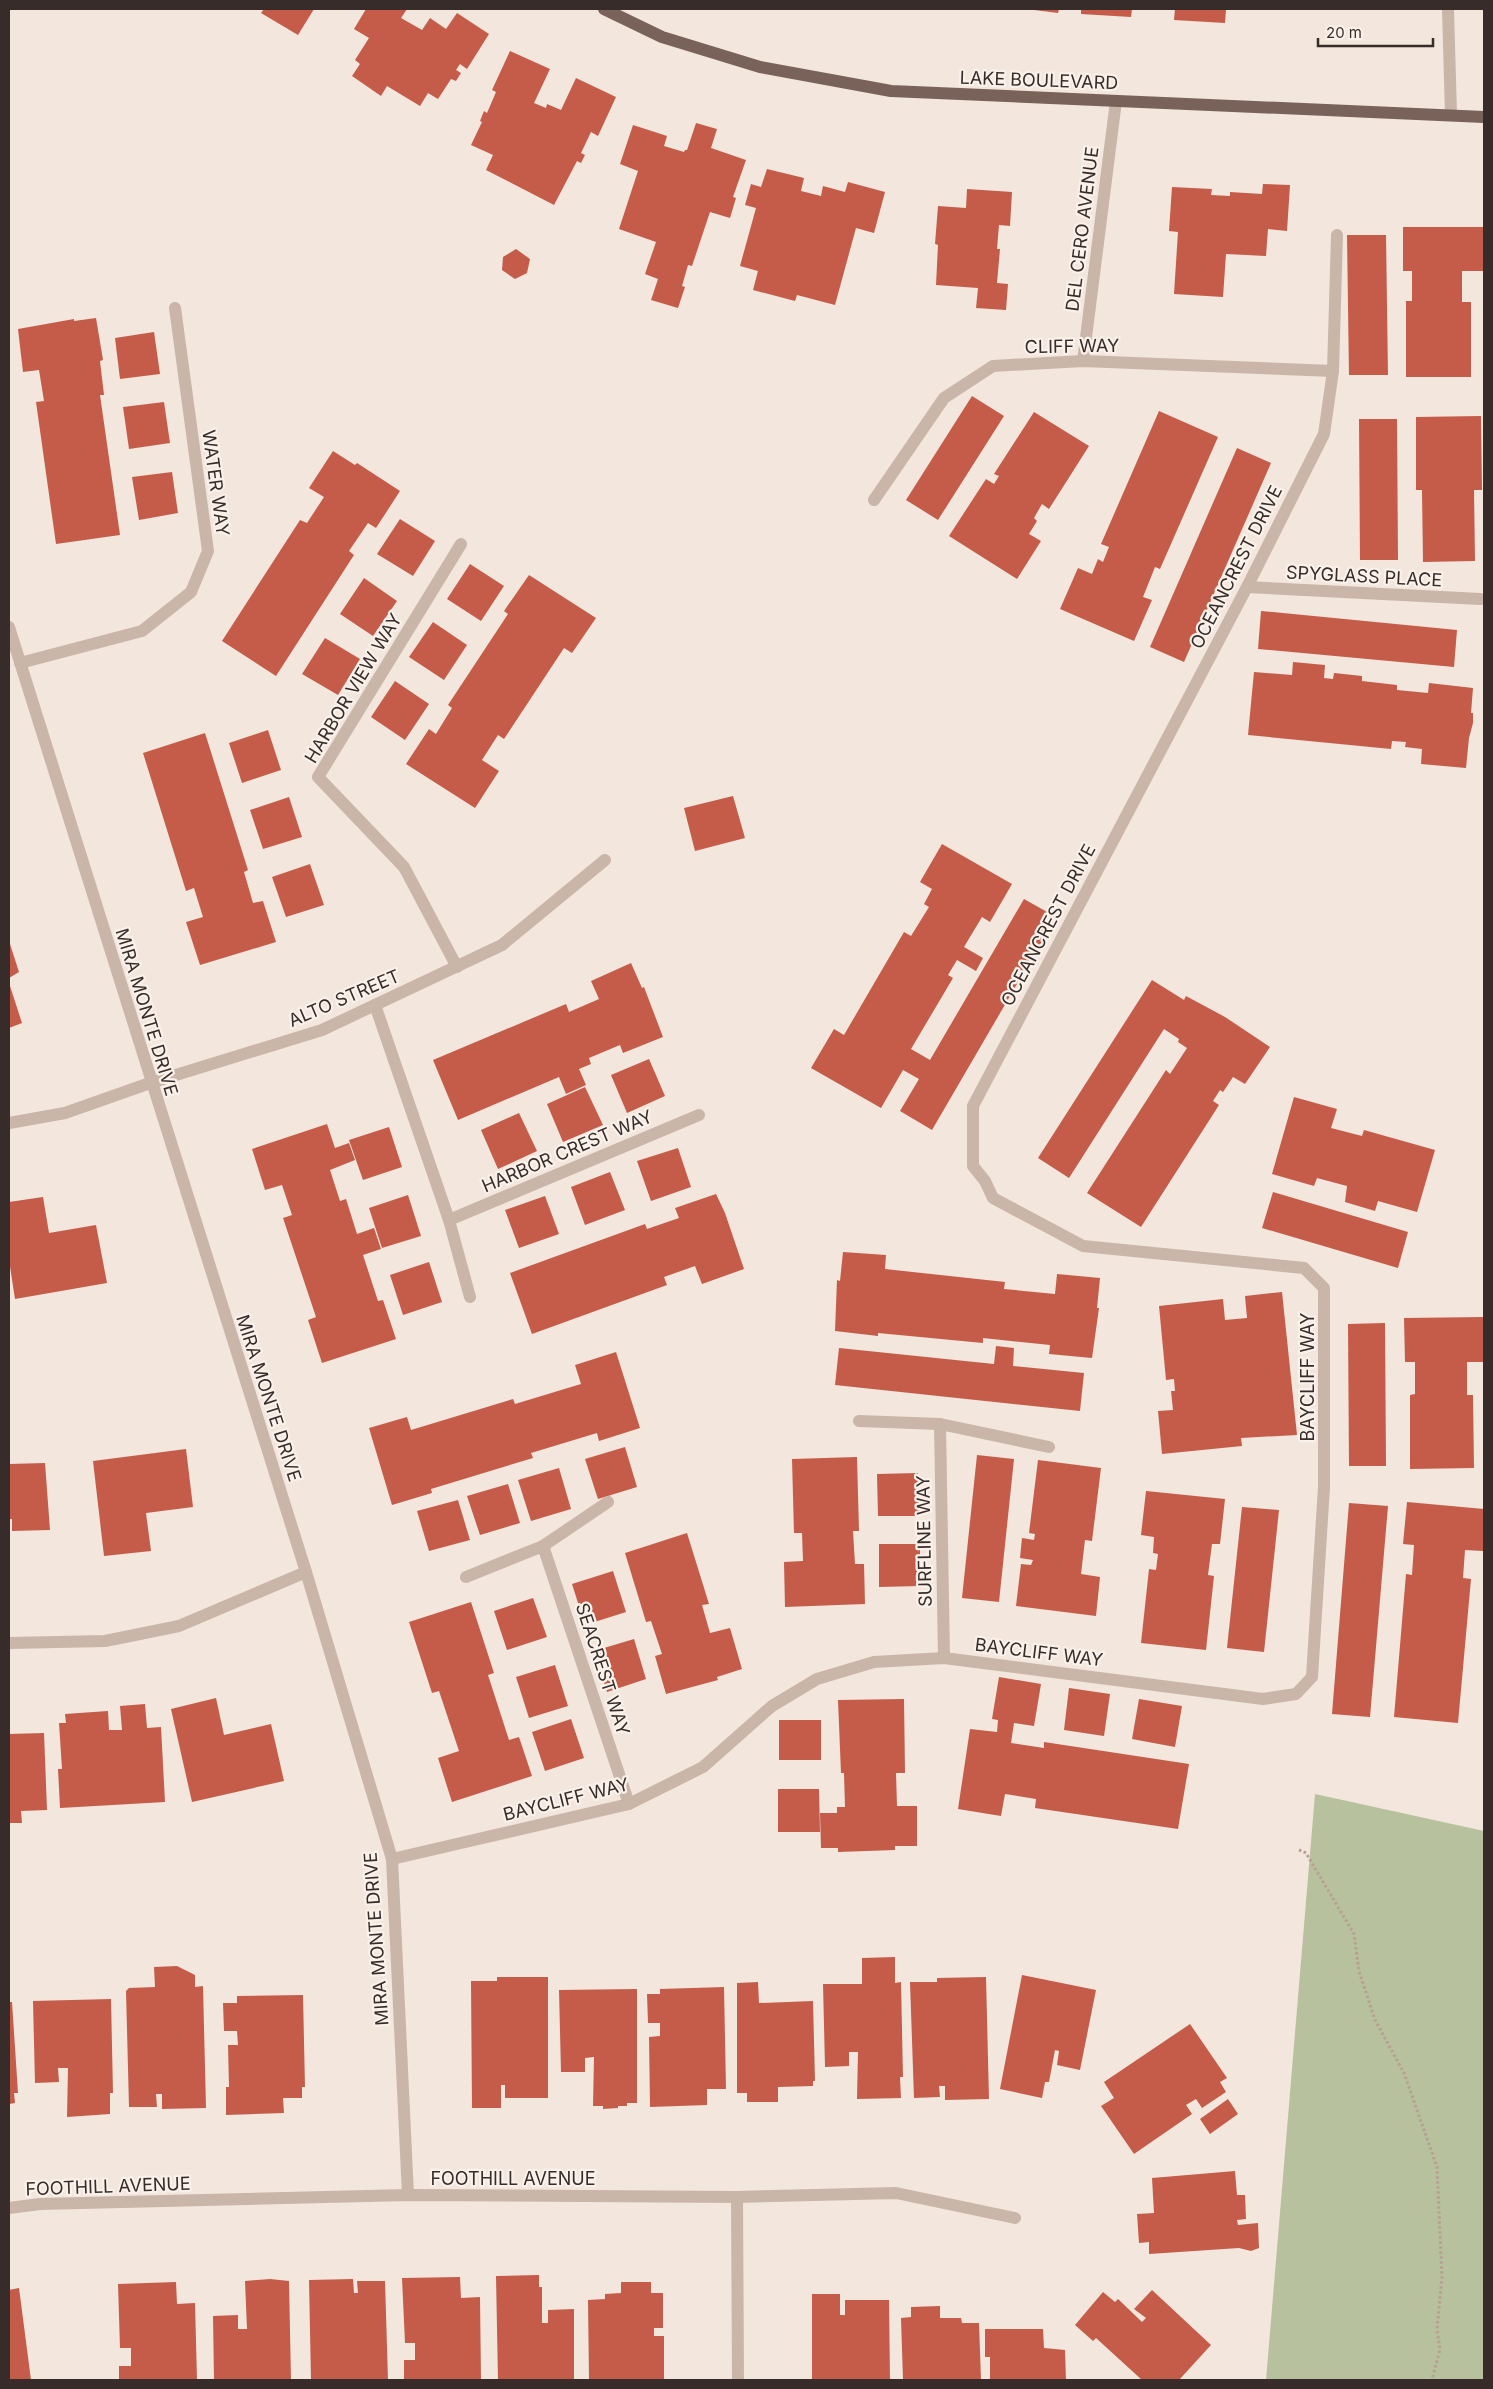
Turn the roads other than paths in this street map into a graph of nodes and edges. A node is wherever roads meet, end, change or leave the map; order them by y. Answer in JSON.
{"nodes":[{"id":1,"x":604,"y":9,"type":"edge"},
{"id":2,"x":1448,"y":9,"type":"edge"},
{"id":3,"x":1116,"y":101,"type":"junction"},
{"id":4,"x":1451,"y":115,"type":"junction"},
{"id":5,"x":1484,"y":117,"type":"edge"},
{"id":6,"x":1337,"y":234,"type":"dead end"},
{"id":7,"x":175,"y":308,"type":"dead end"},
{"id":8,"x":1083,"y":361,"type":"junction"},
{"id":9,"x":1333,"y":371,"type":"junction"},
{"id":10,"x":874,"y":500,"type":"dead end"},
{"id":11,"x":462,"y":544,"type":"dead end"},
{"id":12,"x":1246,"y":587,"type":"junction"},
{"id":13,"x":1480,"y":599,"type":"dead end"},
{"id":14,"x":9,"y":627,"type":"edge"},
{"id":15,"x":20,"y":663,"type":"junction"},
{"id":16,"x":605,"y":860,"type":"dead end"},
{"id":17,"x":457,"y":966,"type":"junction"},
{"id":18,"x":375,"y":1005,"type":"junction"},
{"id":19,"x":150,"y":1083,"type":"junction"},
{"id":20,"x":698,"y":1115,"type":"dead end"},
{"id":21,"x":9,"y":1123,"type":"edge"},
{"id":22,"x":449,"y":1220,"type":"junction"},
{"id":23,"x":1310,"y":1274,"type":"joint"},
{"id":24,"x":470,"y":1298,"type":"dead end"},
{"id":25,"x":859,"y":1420,"type":"dead end"},
{"id":26,"x":940,"y":1424,"type":"junction"},
{"id":27,"x":1049,"y":1447,"type":"dead end"},
{"id":28,"x":608,"y":1502,"type":"dead end"},
{"id":29,"x":543,"y":1546,"type":"junction"},
{"id":30,"x":306,"y":1572,"type":"junction"},
{"id":31,"x":466,"y":1577,"type":"dead end"},
{"id":32,"x":9,"y":1643,"type":"edge"},
{"id":33,"x":944,"y":1658,"type":"junction"},
{"id":34,"x":629,"y":1804,"type":"junction"},
{"id":35,"x":392,"y":1859,"type":"junction"},
{"id":36,"x":408,"y":2195,"type":"junction"},
{"id":37,"x":737,"y":2196,"type":"junction"},
{"id":38,"x":9,"y":2208,"type":"edge"},
{"id":39,"x":1015,"y":2218,"type":"dead end"},
{"id":40,"x":738,"y":2380,"type":"edge"}],
"edges":[{"from":1,"to":3,"type":"main road","name":"LAKE BOULEVARD"},
{"from":2,"to":4,"type":"street"},
{"from":3,"to":4,"type":"main road","name":"LAKE BOULEVARD"},
{"from":3,"to":8,"type":"street","name":"DEL CERO AVENUE"},
{"from":4,"to":5,"type":"main road","name":"LAKE BOULEVARD"},
{"from":6,"to":9,"type":"street","name":"OCEANCREST DRIVE"},
{"from":7,"to":15,"type":"street","name":"WATER WAY"},
{"from":8,"to":9,"type":"street","name":"CLIFF WAY"},
{"from":8,"to":10,"type":"street","name":"CLIFF WAY"},
{"from":9,"to":12,"type":"street","name":"OCEANCREST DRIVE"},
{"from":11,"to":17,"type":"street","name":"HARBOR VIEW WAY"},
{"from":12,"to":13,"type":"street","name":"SPYGLASS PLACE"},
{"from":12,"to":23,"type":"street","name":"OCEANCREST DRIVE"},
{"from":14,"to":15,"type":"street","name":"MIRA MONTE DRIVE"},
{"from":15,"to":19,"type":"street","name":"MIRA MONTE DRIVE"},
{"from":16,"to":17,"type":"street","name":"ALTO STREET"},
{"from":17,"to":18,"type":"street","name":"ALTO STREET"},
{"from":18,"to":19,"type":"street","name":"ALTO STREET"},
{"from":18,"to":22,"type":"street"},
{"from":19,"to":21,"type":"street","name":"ALTO STREET"},
{"from":19,"to":30,"type":"street","name":"MIRA MONTE DRIVE"},
{"from":20,"to":22,"type":"street","name":"HARBOR CREST WAY"},
{"from":22,"to":24,"type":"street"},
{"from":23,"to":33,"type":"street","name":"BAYCLIFF WAY"},
{"from":25,"to":26,"type":"street"},
{"from":26,"to":27,"type":"street"},
{"from":26,"to":33,"type":"street","name":"SURFLINE WAY"},
{"from":28,"to":29,"type":"street"},
{"from":29,"to":31,"type":"street"},
{"from":29,"to":34,"type":"street","name":"SEACREST WAY"},
{"from":30,"to":32,"type":"street"},
{"from":30,"to":35,"type":"street","name":"MIRA MONTE DRIVE"},
{"from":33,"to":34,"type":"street","name":"BAYCLIFF WAY"},
{"from":34,"to":35,"type":"street","name":"BAYCLIFF WAY"},
{"from":35,"to":36,"type":"street","name":"MIRA MONTE DRIVE"},
{"from":36,"to":37,"type":"street","name":"FOOTHILL AVENUE"},
{"from":36,"to":38,"type":"street","name":"FOOTHILL AVENUE"},
{"from":37,"to":39,"type":"street","name":"FOOTHILL AVENUE"},
{"from":37,"to":40,"type":"street"}]}
